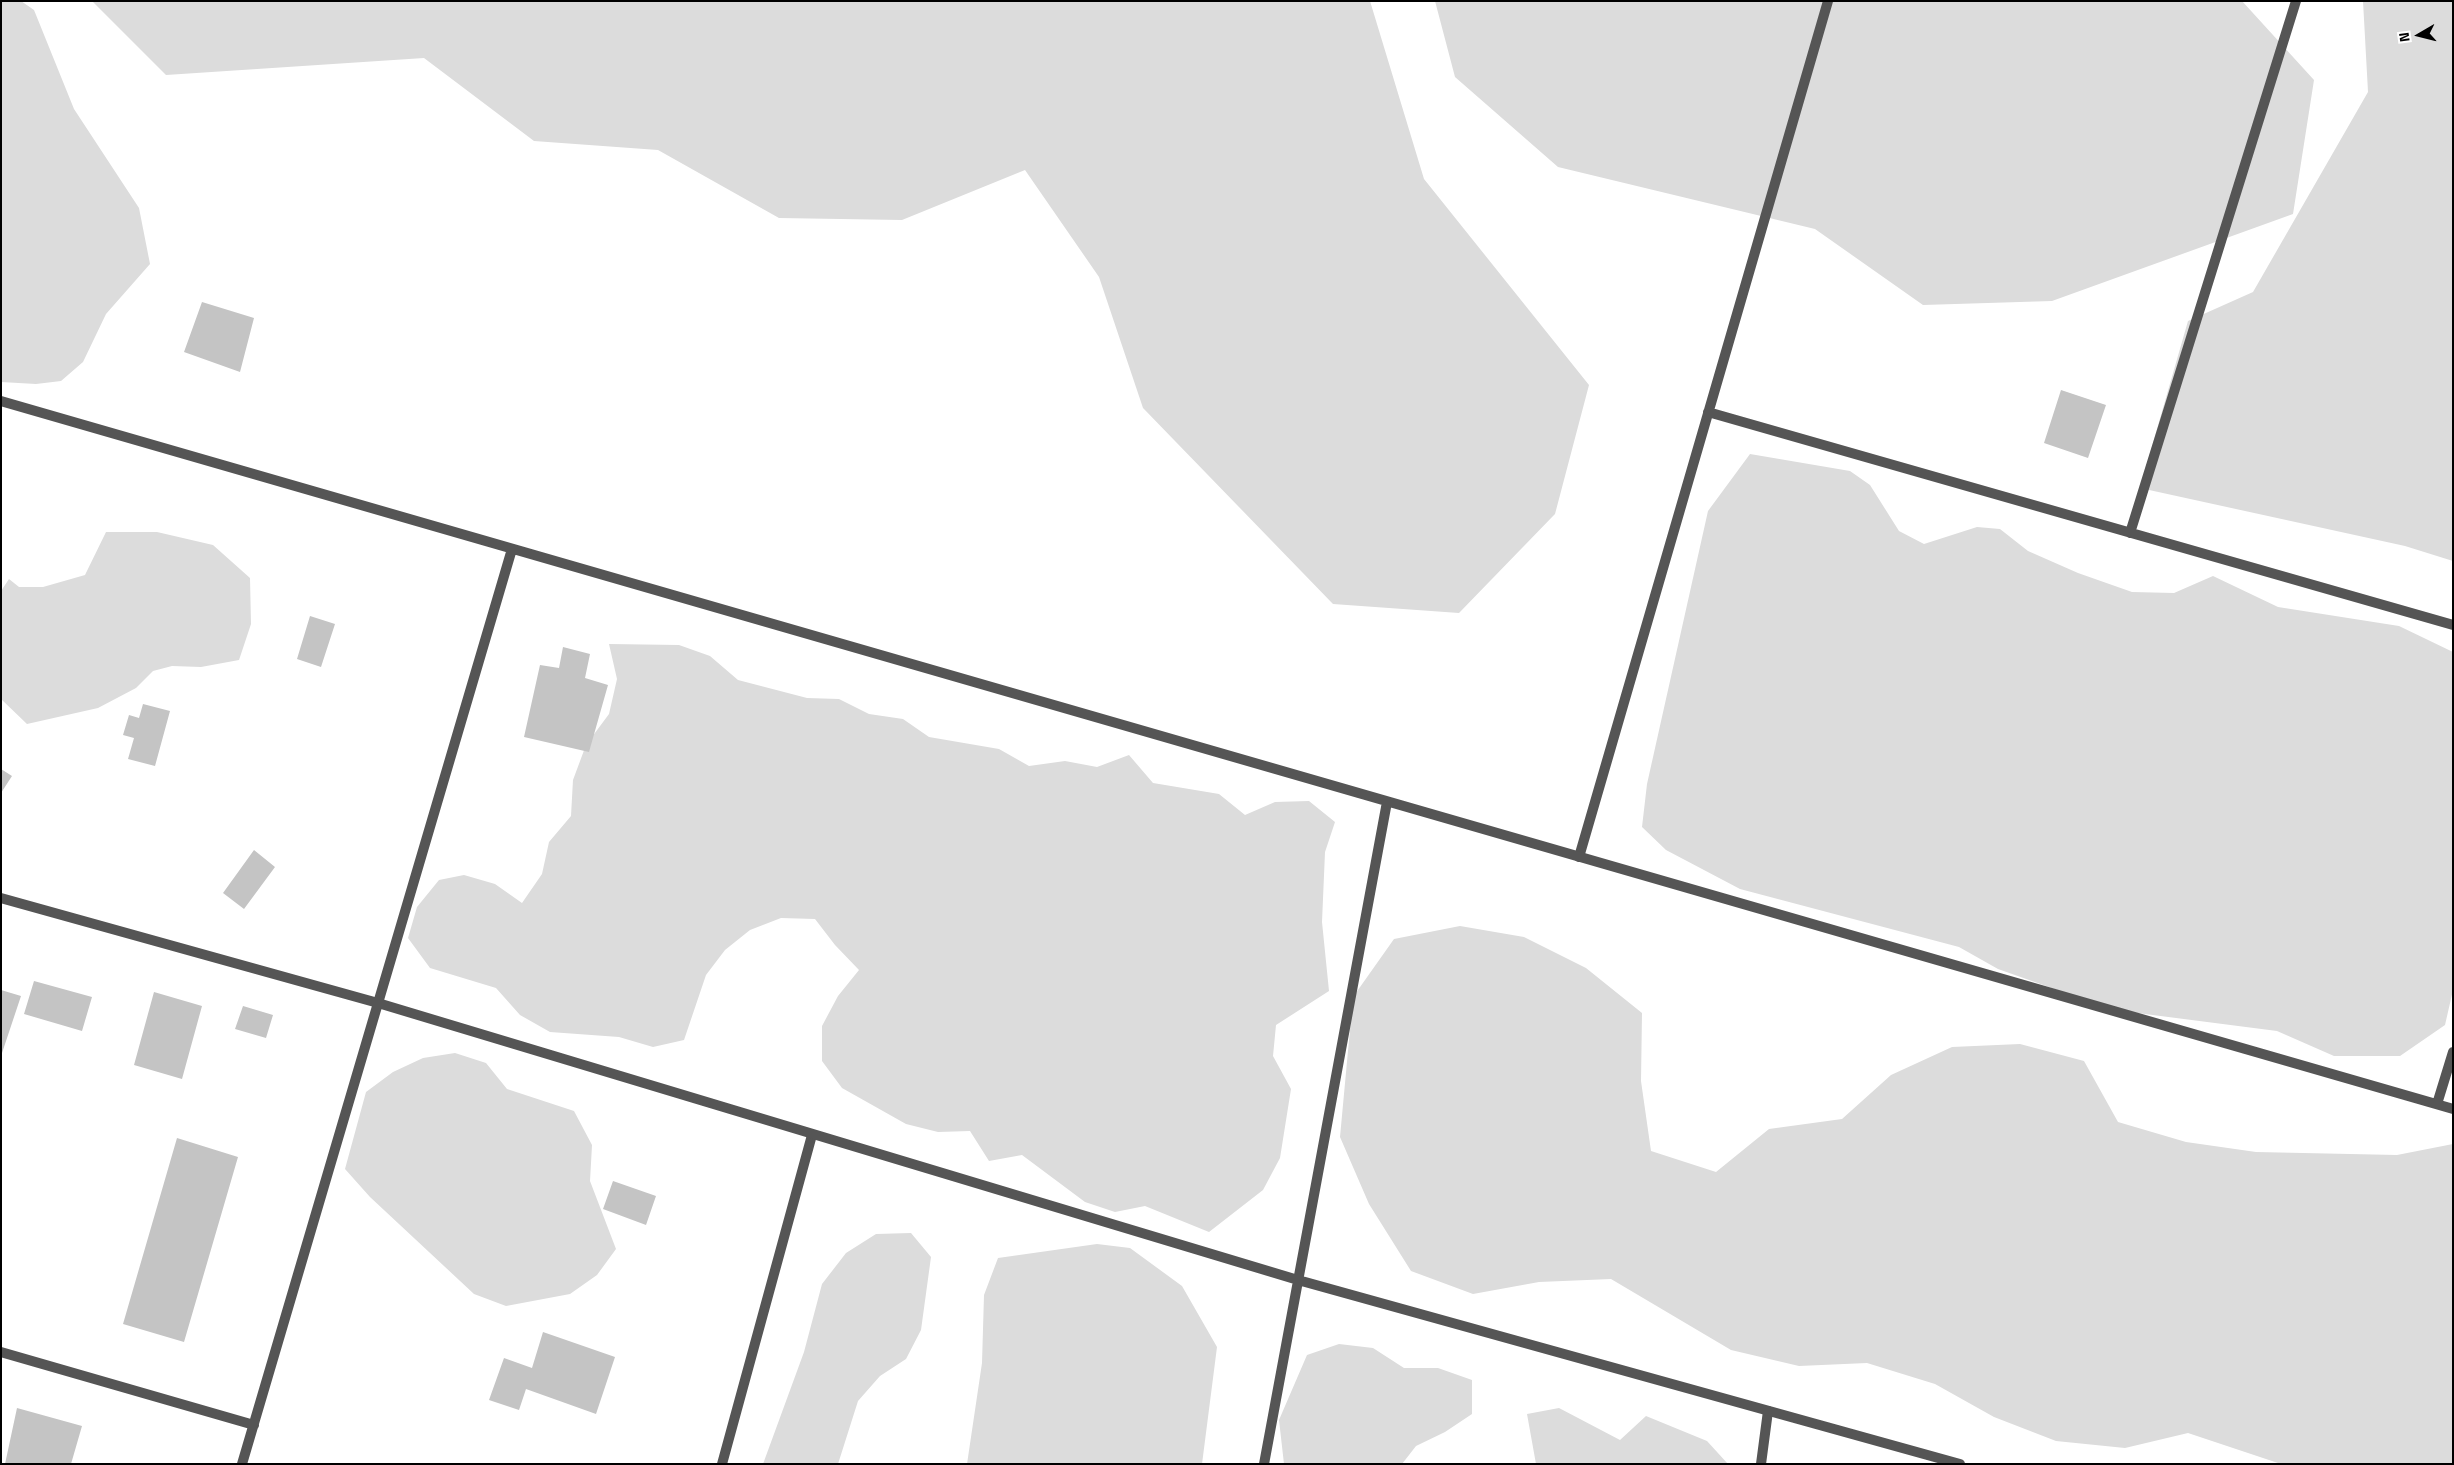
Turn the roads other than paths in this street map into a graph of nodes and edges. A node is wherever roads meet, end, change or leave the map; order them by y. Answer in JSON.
{"nodes":[{"id":1,"x":1828,"y":1,"type":"edge"},
{"id":2,"x":2296,"y":1,"type":"edge"},
{"id":3,"x":1,"y":401,"type":"edge"},
{"id":4,"x":1708,"y":412,"type":"junction"},
{"id":5,"x":2130,"y":533,"type":"junction"},
{"id":6,"x":512,"y":549,"type":"junction"},
{"id":7,"x":2453,"y":626,"type":"edge"},
{"id":8,"x":1387,"y":802,"type":"junction"},
{"id":9,"x":1579,"y":857,"type":"junction"},
{"id":10,"x":1,"y":898,"type":"edge"},
{"id":11,"x":378,"y":1003,"type":"junction"},
{"id":12,"x":2453,"y":1052,"type":"edge"},
{"id":13,"x":2437,"y":1104,"type":"junction"},
{"id":14,"x":2453,"y":1109,"type":"edge"},
{"id":15,"x":812,"y":1135,"type":"junction"},
{"id":16,"x":1298,"y":1280,"type":"junction"},
{"id":17,"x":1,"y":1352,"type":"edge"},
{"id":18,"x":1768,"y":1411,"type":"junction"},
{"id":19,"x":254,"y":1425,"type":"junction"},
{"id":20,"x":242,"y":1464,"type":"edge"},
{"id":21,"x":722,"y":1464,"type":"edge"},
{"id":22,"x":1264,"y":1464,"type":"edge"},
{"id":23,"x":1761,"y":1464,"type":"edge"},
{"id":24,"x":1960,"y":1464,"type":"edge"}],
"edges":[{"from":1,"to":4,"type":"street"},
{"from":2,"to":5,"type":"street"},
{"from":3,"to":6,"type":"street"},
{"from":4,"to":5,"type":"street"},
{"from":4,"to":9,"type":"street"},
{"from":5,"to":7,"type":"street"},
{"from":6,"to":8,"type":"street"},
{"from":6,"to":11,"type":"street"},
{"from":8,"to":9,"type":"street"},
{"from":8,"to":16,"type":"street"},
{"from":9,"to":13,"type":"street"},
{"from":10,"to":11,"type":"street"},
{"from":11,"to":15,"type":"street"},
{"from":11,"to":19,"type":"street"},
{"from":12,"to":13,"type":"street"},
{"from":13,"to":14,"type":"street"},
{"from":15,"to":16,"type":"street"},
{"from":15,"to":21,"type":"street"},
{"from":16,"to":18,"type":"street"},
{"from":16,"to":22,"type":"street"},
{"from":17,"to":19,"type":"street"},
{"from":18,"to":23,"type":"street"},
{"from":18,"to":24,"type":"street"},
{"from":19,"to":20,"type":"street"}]}
